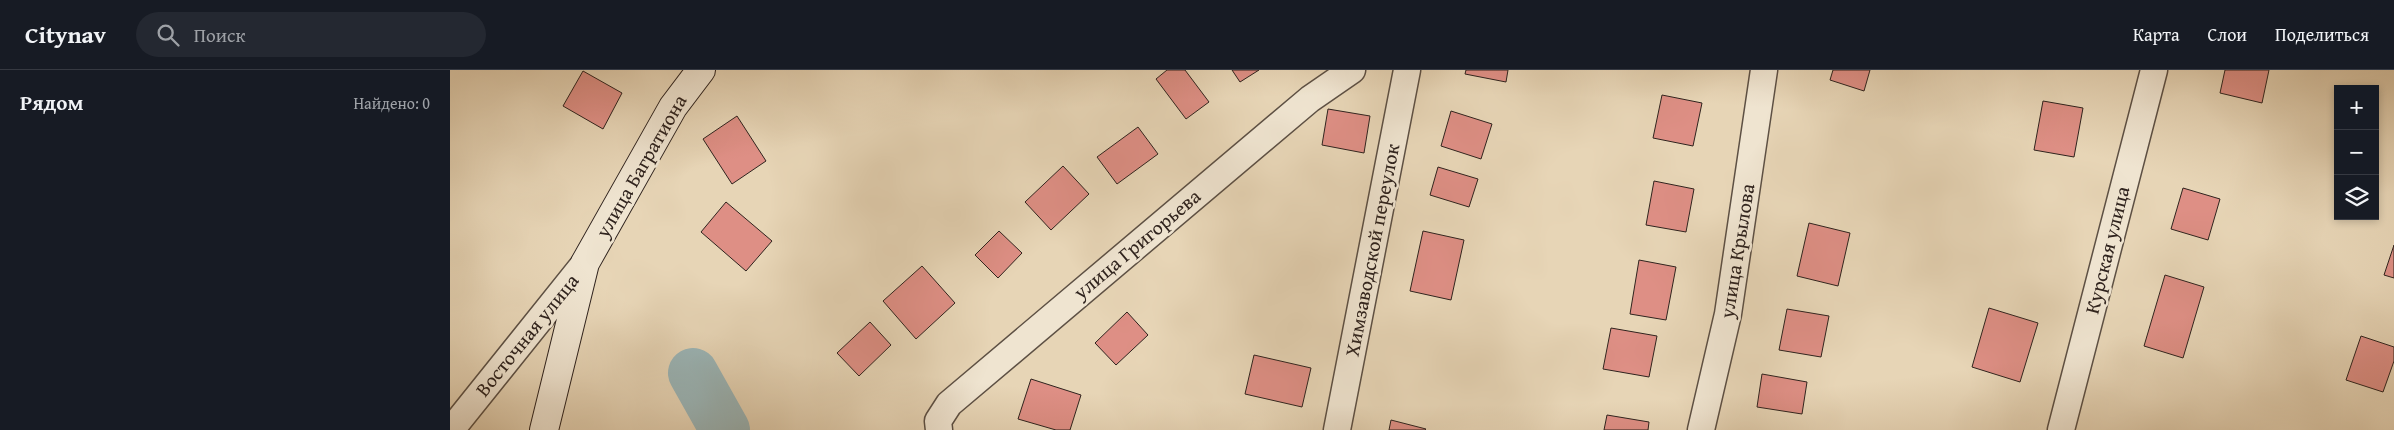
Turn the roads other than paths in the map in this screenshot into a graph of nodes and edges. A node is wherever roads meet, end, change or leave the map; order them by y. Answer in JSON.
{"nodes":[{"id":1,"x":701,"y":70,"type":"edge"},
{"id":2,"x":1352,"y":70,"type":"edge"},
{"id":3,"x":1407,"y":70,"type":"edge"},
{"id":4,"x":1764,"y":70,"type":"edge"},
{"id":5,"x":2154,"y":70,"type":"edge"},
{"id":6,"x":584,"y":263,"type":"junction"},
{"id":7,"x":451,"y":430,"type":"edge"},
{"id":8,"x":544,"y":430,"type":"edge"},
{"id":9,"x":939,"y":430,"type":"edge"},
{"id":10,"x":1337,"y":430,"type":"edge"},
{"id":11,"x":1701,"y":430,"type":"edge"},
{"id":12,"x":2060,"y":430,"type":"edge"}],
"edges":[{"from":1,"to":6,"type":"main road","name":"улица Багратиона"},
{"from":2,"to":9,"type":"street","name":"улица Григорьева"},
{"from":3,"to":10,"type":"street","name":"Химзаводской переулок"},
{"from":4,"to":11,"type":"street","name":"улица Крылова"},
{"from":5,"to":12,"type":"street","name":"Курская улица"},
{"from":6,"to":7,"type":"street","name":"Восточная улица"},
{"from":6,"to":8,"type":"main road","name":"улица Багратиона"}]}
